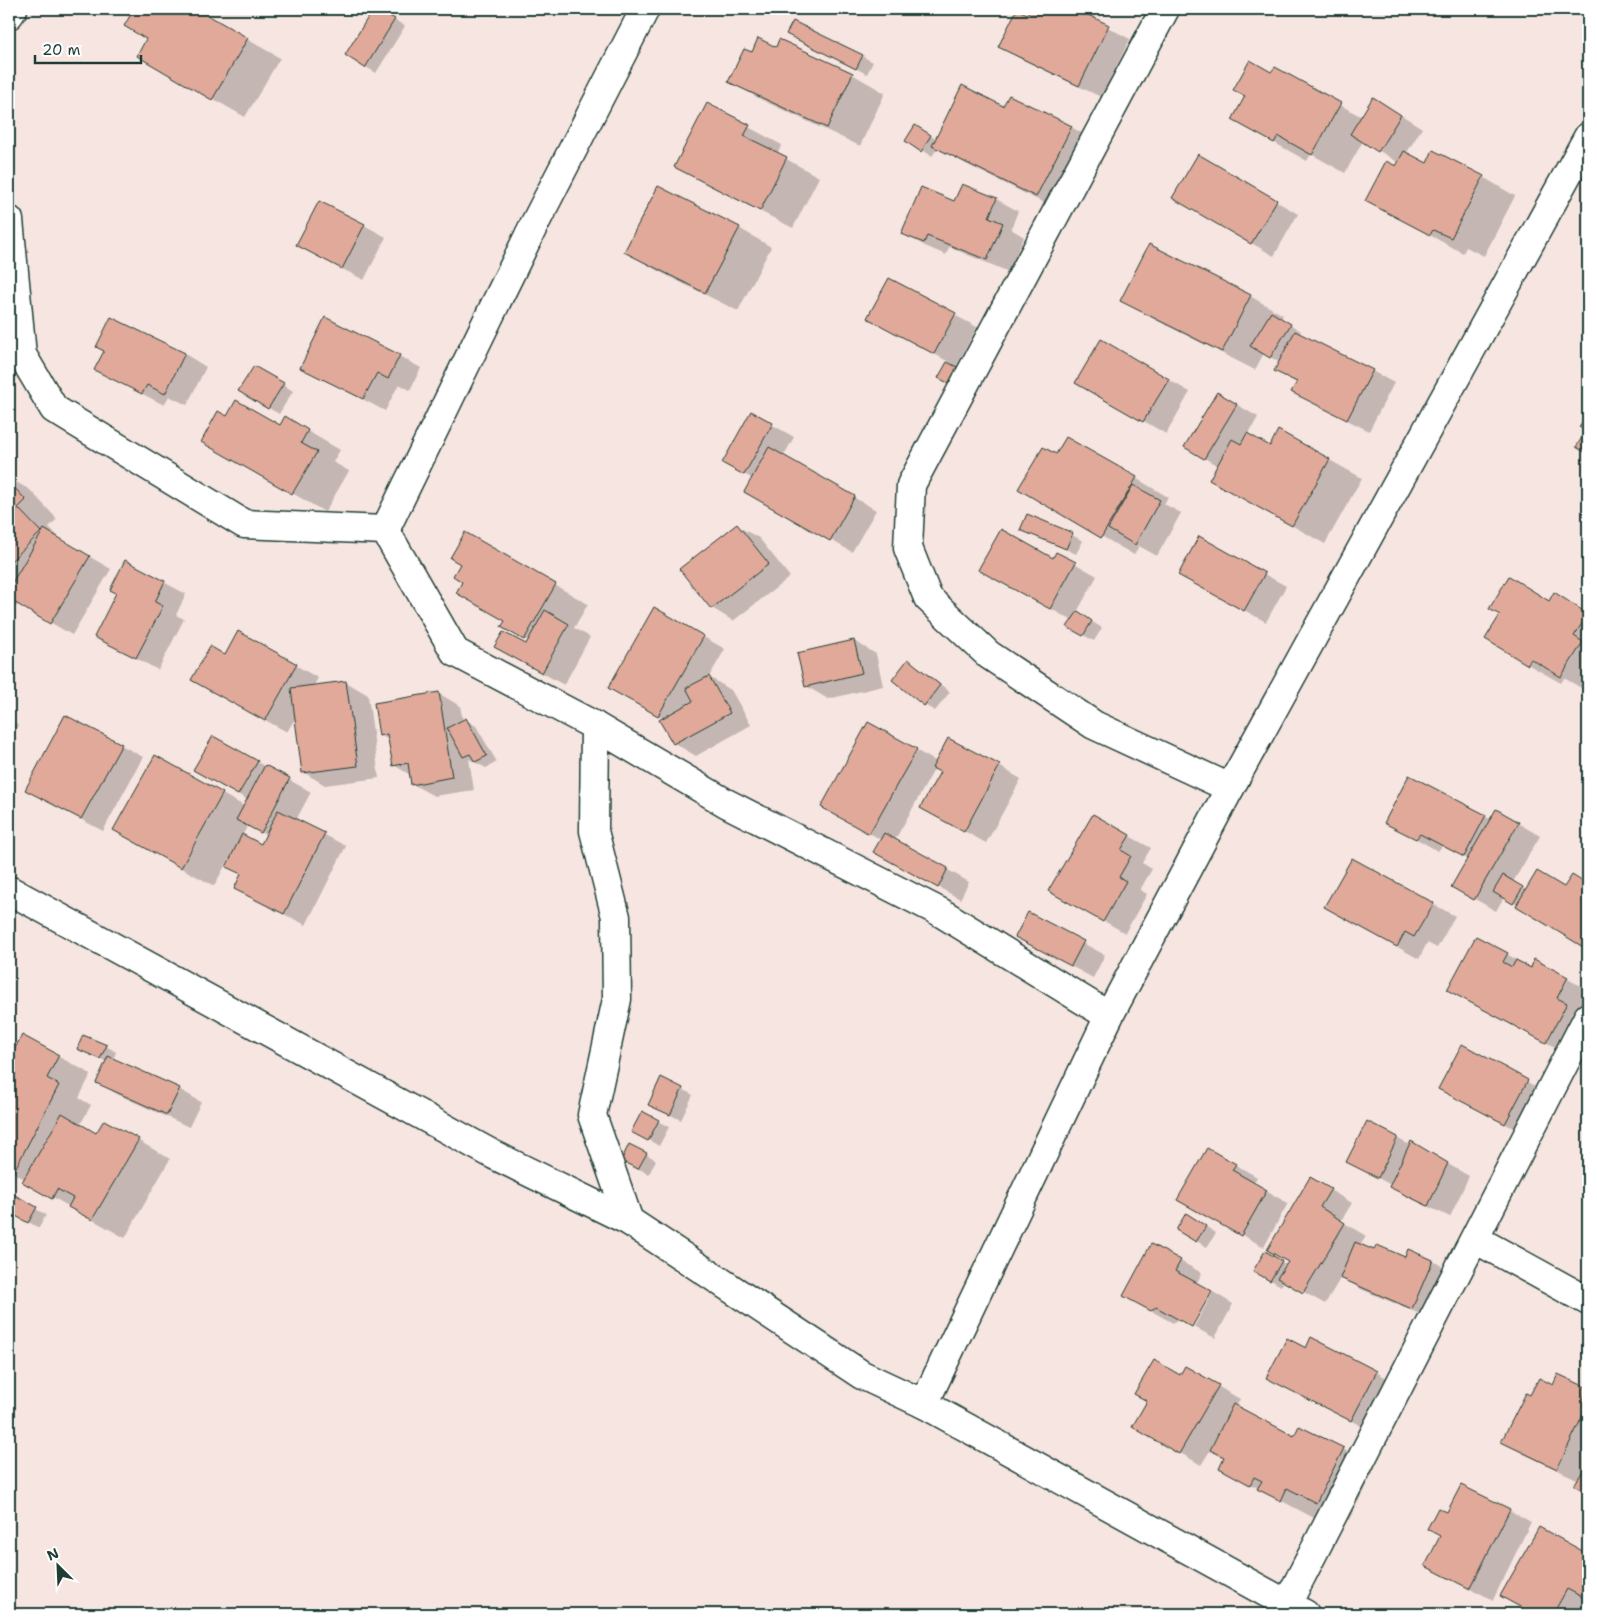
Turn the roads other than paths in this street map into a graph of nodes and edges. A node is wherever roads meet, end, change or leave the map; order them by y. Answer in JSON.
{"nodes":[{"id":1,"x":13,"y":9,"type":"edge"},
{"id":2,"x":645,"y":9,"type":"edge"},
{"id":3,"x":1165,"y":9,"type":"edge"},
{"id":4,"x":9,"y":15,"type":"edge"},
{"id":5,"x":1588,"y":138,"type":"edge"},
{"id":6,"x":9,"y":220,"type":"edge"},
{"id":7,"x":385,"y":530,"type":"junction"},
{"id":8,"x":595,"y":726,"type":"junction"},
{"id":9,"x":1230,"y":788,"type":"junction"},
{"id":10,"x":9,"y":890,"type":"edge"},
{"id":11,"x":1109,"y":1016,"type":"junction"},
{"id":12,"x":1588,"y":1017,"type":"edge"},
{"id":13,"x":629,"y":1221,"type":"junction"},
{"id":14,"x":1475,"y":1239,"type":"junction"},
{"id":15,"x":1588,"y":1301,"type":"edge"},
{"id":16,"x":924,"y":1404,"type":"junction"},
{"id":17,"x":1293,"y":1611,"type":"edge"}],
"edges":[{"from":1,"to":4,"type":"street"},
{"from":2,"to":7,"type":"street"},
{"from":3,"to":9,"type":"street"},
{"from":5,"to":9,"type":"street"},
{"from":6,"to":7,"type":"street"},
{"from":7,"to":8,"type":"street"},
{"from":8,"to":11,"type":"street"},
{"from":8,"to":13,"type":"street"},
{"from":9,"to":11,"type":"street"},
{"from":10,"to":13,"type":"street"},
{"from":11,"to":16,"type":"street"},
{"from":12,"to":14,"type":"street"},
{"from":13,"to":16,"type":"street"},
{"from":14,"to":15,"type":"street"},
{"from":14,"to":17,"type":"street"},
{"from":16,"to":17,"type":"street"}]}
